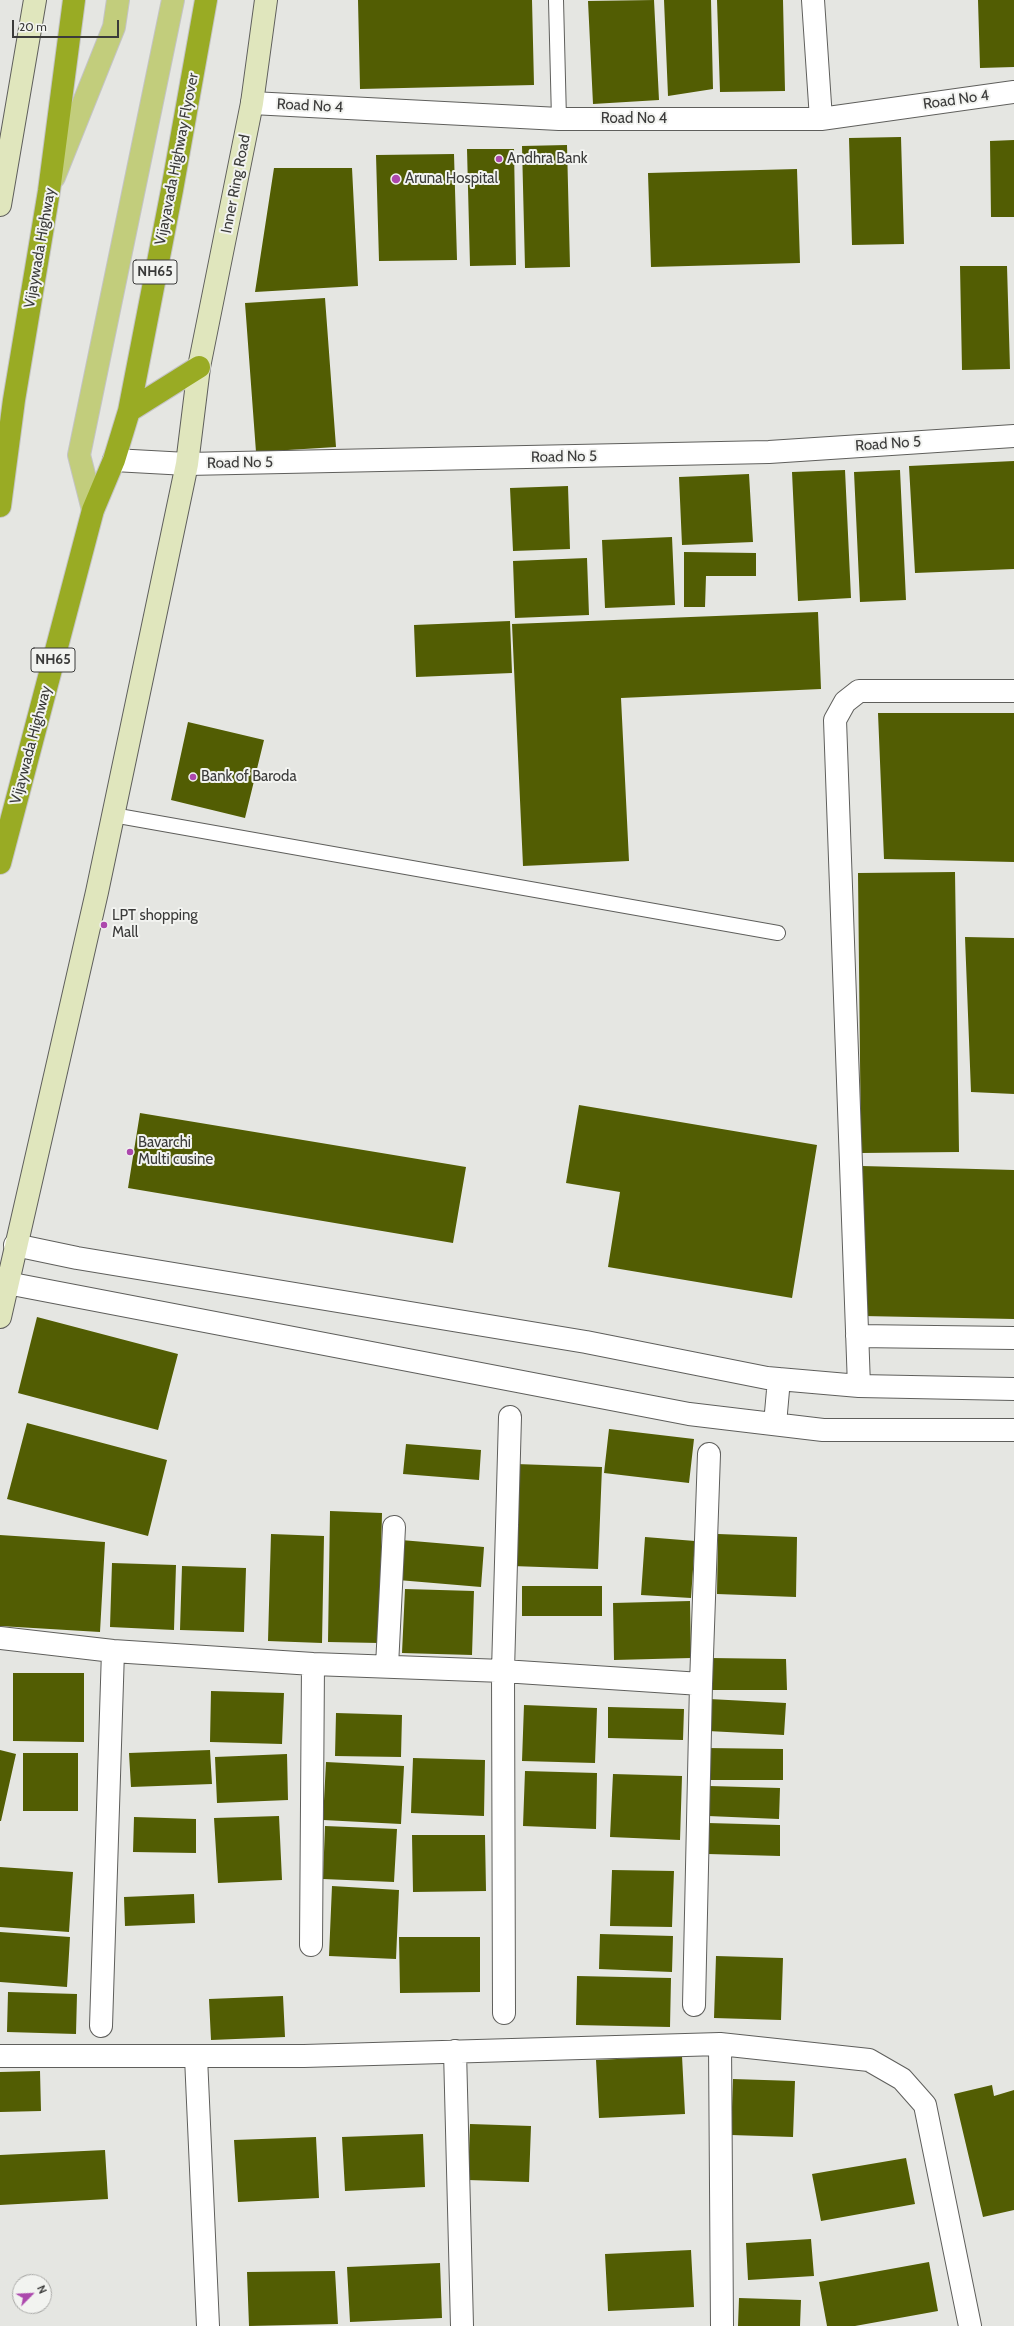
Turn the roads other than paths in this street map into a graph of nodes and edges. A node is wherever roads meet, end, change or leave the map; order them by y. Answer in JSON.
{"nodes":[{"id":1,"x":35,"y":0,"type":"edge"},
{"id":2,"x":74,"y":0,"type":"edge"},
{"id":3,"x":118,"y":0,"type":"edge"},
{"id":4,"x":173,"y":0,"type":"edge"},
{"id":5,"x":206,"y":0,"type":"edge"},
{"id":6,"x":266,"y":0,"type":"edge"},
{"id":7,"x":556,"y":0,"type":"edge"},
{"id":8,"x":813,"y":0,"type":"edge"},
{"id":9,"x":1014,"y":92,"type":"edge"},
{"id":10,"x":252,"y":103,"type":"junction"},
{"id":11,"x":559,"y":119,"type":"junction"},
{"id":12,"x":821,"y":119,"type":"junction"},
{"id":13,"x":49,"y":191,"type":"junction"},
{"id":14,"x":0,"y":205,"type":"edge"},
{"id":15,"x":199,"y":366,"type":"junction"},
{"id":16,"x":7,"y":399,"type":"edge"},
{"id":17,"x":129,"y":412,"type":"junction"},
{"id":18,"x":1014,"y":436,"type":"edge"},
{"id":19,"x":114,"y":460,"type":"junction"},
{"id":20,"x":187,"y":464,"type":"junction"},
{"id":21,"x":0,"y":506,"type":"edge"},
{"id":22,"x":93,"y":510,"type":"junction"},
{"id":23,"x":1014,"y":690,"type":"edge"},
{"id":24,"x":113,"y":815,"type":"junction"},
{"id":25,"x":0,"y":863,"type":"edge"},
{"id":26,"x":778,"y":933,"type":"dead end"},
{"id":27,"x":15,"y":1246,"type":"junction"},
{"id":28,"x":7,"y":1283,"type":"junction"},
{"id":29,"x":0,"y":1317,"type":"edge"},
{"id":30,"x":858,"y":1336,"type":"junction"},
{"id":31,"x":1014,"y":1338,"type":"edge"},
{"id":32,"x":779,"y":1379,"type":"junction"},
{"id":33,"x":859,"y":1386,"type":"junction"},
{"id":34,"x":1014,"y":1389,"type":"edge"},
{"id":35,"x":510,"y":1417,"type":"dead end"},
{"id":36,"x":775,"y":1424,"type":"junction"},
{"id":37,"x":1014,"y":1430,"type":"edge"},
{"id":38,"x":709,"y":1454,"type":"dead end"},
{"id":39,"x":394,"y":1527,"type":"dead end"},
{"id":40,"x":0,"y":1638,"type":"edge"},
{"id":41,"x":113,"y":1651,"type":"junction"},
{"id":42,"x":313,"y":1664,"type":"junction"},
{"id":43,"x":387,"y":1666,"type":"junction"},
{"id":44,"x":503,"y":1671,"type":"junction"},
{"id":45,"x":701,"y":1684,"type":"junction"},
{"id":46,"x":311,"y":1945,"type":"dead end"},
{"id":47,"x":694,"y":2005,"type":"dead end"},
{"id":48,"x":504,"y":2013,"type":"dead end"},
{"id":49,"x":101,"y":2026,"type":"dead end"},
{"id":50,"x":720,"y":2044,"type":"junction"},
{"id":51,"x":456,"y":2051,"type":"junction"},
{"id":52,"x":0,"y":2056,"type":"edge"},
{"id":53,"x":196,"y":2057,"type":"junction"},
{"id":54,"x":208,"y":2326,"type":"edge"},
{"id":55,"x":462,"y":2326,"type":"edge"},
{"id":56,"x":722,"y":2326,"type":"edge"},
{"id":57,"x":970,"y":2326,"type":"edge"}],
"edges":[{"from":1,"to":14,"type":"street"},
{"from":2,"to":13,"type":"highway"},
{"from":3,"to":13,"type":"main road","name":"Vijaywada Highway"},
{"from":4,"to":22,"type":"main road","name":"Vijaywada Highway"},
{"from":5,"to":17,"type":"highway","name":"Vijayavada Highway Flyover","number":"NH65"},
{"from":6,"to":10,"type":"street","name":"Inner Ring Road"},
{"from":7,"to":11,"type":"lane"},
{"from":8,"to":12,"type":"street"},
{"from":9,"to":12,"type":"street","name":"Road No 4"},
{"from":10,"to":11,"type":"street","name":"Road No 4"},
{"from":10,"to":15,"type":"street","name":"Inner Ring Road"},
{"from":11,"to":12,"type":"street","name":"Road No 4"},
{"from":13,"to":16,"type":"highway","name":"Vijaywada Highway"},
{"from":15,"to":17,"type":"highway"},
{"from":15,"to":20,"type":"street","name":"Inner Ring Road"},
{"from":16,"to":21,"type":"highway","name":"Vijaywada Highway"},
{"from":17,"to":19,"type":"highway","name":"Vijaywada Highway","number":"NH65"},
{"from":18,"to":20,"type":"street","name":"Road No 5"},
{"from":19,"to":20,"type":"street","name":"Road No 5"},
{"from":19,"to":22,"type":"highway","name":"Vijaywada Highway","number":"NH65"},
{"from":20,"to":24,"type":"street","name":"Inner Ring Road"},
{"from":22,"to":25,"type":"highway","name":"Vijaywada Highway","number":"NH65"},
{"from":23,"to":30,"type":"street"},
{"from":24,"to":26,"type":"lane"},
{"from":24,"to":27,"type":"street","name":"Inner Ring Road"},
{"from":27,"to":28,"type":"street","name":"Inner Ring Road"},
{"from":27,"to":32,"type":"street"},
{"from":28,"to":29,"type":"street","name":"Inner Ring Road"},
{"from":28,"to":36,"type":"street"},
{"from":30,"to":31,"type":"street"},
{"from":30,"to":33,"type":"street"},
{"from":32,"to":33,"type":"street"},
{"from":32,"to":36,"type":"street"},
{"from":33,"to":34,"type":"street"},
{"from":35,"to":44,"type":"street"},
{"from":36,"to":37,"type":"street"},
{"from":38,"to":45,"type":"street"},
{"from":39,"to":43,"type":"street"},
{"from":40,"to":41,"type":"street"},
{"from":41,"to":42,"type":"street"},
{"from":41,"to":49,"type":"street"},
{"from":42,"to":43,"type":"street"},
{"from":42,"to":46,"type":"street"},
{"from":43,"to":44,"type":"street"},
{"from":44,"to":45,"type":"street"},
{"from":44,"to":48,"type":"street"},
{"from":45,"to":47,"type":"street"},
{"from":50,"to":51,"type":"street"},
{"from":50,"to":56,"type":"street"},
{"from":50,"to":57,"type":"street"},
{"from":51,"to":53,"type":"street"},
{"from":51,"to":55,"type":"street"},
{"from":52,"to":53,"type":"street"},
{"from":53,"to":54,"type":"street"}]}
